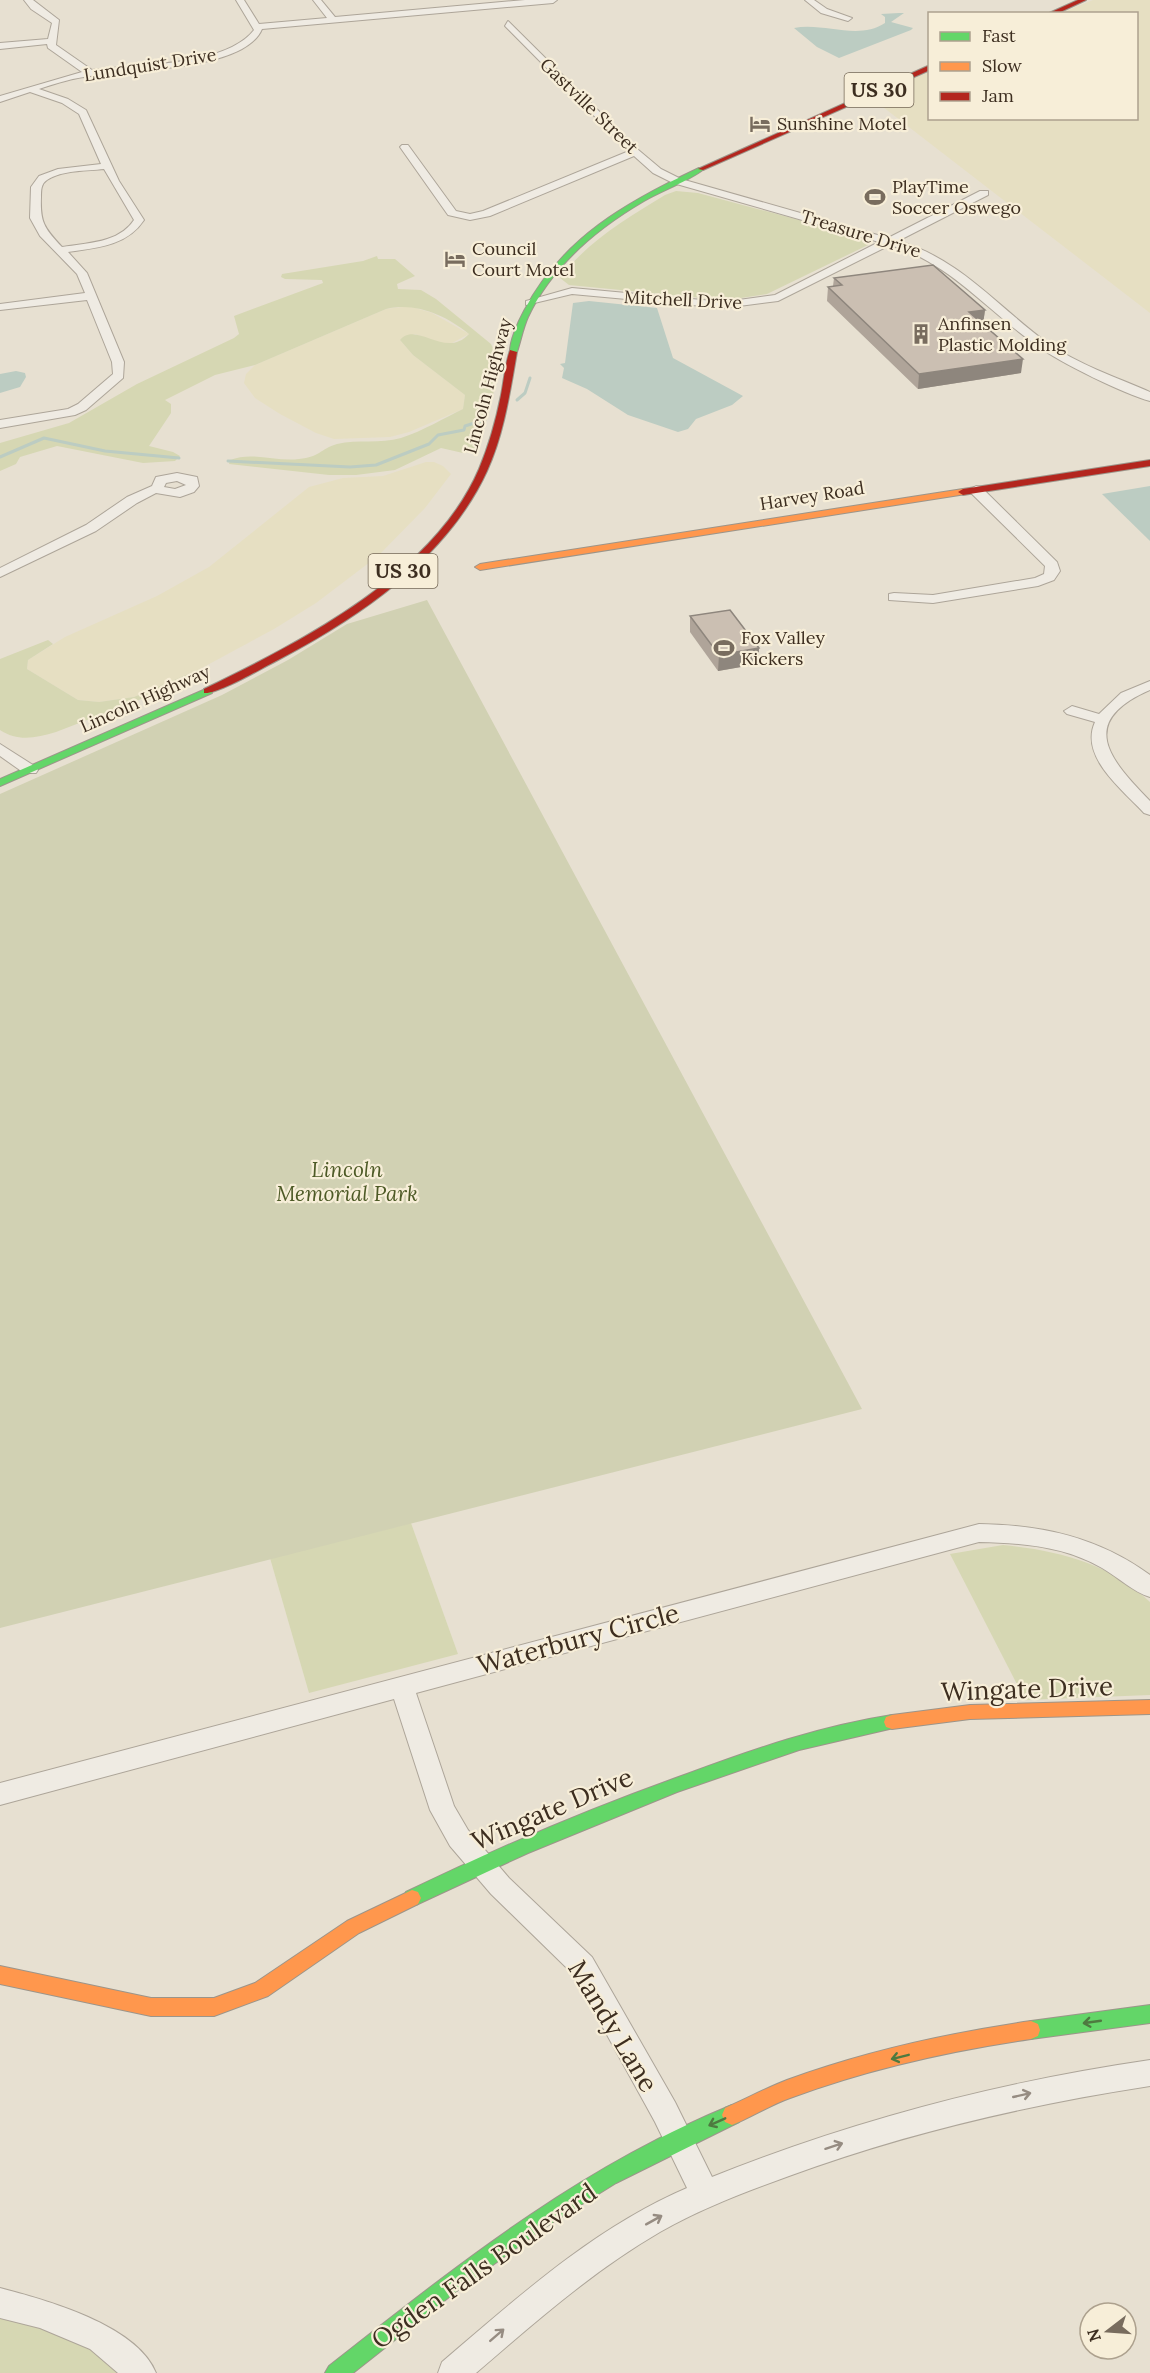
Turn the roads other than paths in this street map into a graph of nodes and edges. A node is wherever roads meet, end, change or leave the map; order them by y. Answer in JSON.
{"nodes":[{"id":1,"x":28,"y":0,"type":"edge"},
{"id":2,"x":240,"y":0,"type":"edge"},
{"id":3,"x":317,"y":0,"type":"edge"},
{"id":4,"x":553,"y":0,"type":"edge"},
{"id":5,"x":809,"y":0,"type":"edge"},
{"id":6,"x":1083,"y":0,"type":"edge"},
{"id":7,"x":1055,"y":12,"type":"edge"},
{"id":8,"x":848,"y":18,"type":"dead end"},
{"id":9,"x":334,"y":21,"type":"junction"},
{"id":10,"x":508,"y":24,"type":"dead end"},
{"id":11,"x":257,"y":27,"type":"junction"},
{"id":12,"x":50,"y":41,"type":"junction"},
{"id":13,"x":0,"y":46,"type":"edge"},
{"id":14,"x":928,"y":68,"type":"edge"},
{"id":15,"x":90,"y":73,"type":"junction"},
{"id":16,"x":31,"y":88,"type":"junction"},
{"id":17,"x":0,"y":99,"type":"edge"},
{"id":18,"x":405,"y":147,"type":"dead end"},
{"id":19,"x":636,"y":152,"type":"junction"},
{"id":20,"x":107,"y":166,"type":"junction"},
{"id":21,"x":677,"y":181,"type":"junction"},
{"id":22,"x":984,"y":193,"type":"dead end"},
{"id":23,"x":892,"y":241,"type":"junction"},
{"id":24,"x":62,"y":250,"type":"junction"},
{"id":25,"x":550,"y":275,"type":"junction"},
{"id":26,"x":572,"y":291,"type":"junction"},
{"id":27,"x":91,"y":296,"type":"junction"},
{"id":28,"x":530,"y":303,"type":"junction"},
{"id":29,"x":0,"y":307,"type":"edge"},
{"id":30,"x":1150,"y":397,"type":"edge"},
{"id":31,"x":0,"y":424,"type":"edge"},
{"id":32,"x":1150,"y":463,"type":"edge"},
{"id":33,"x":157,"y":488,"type":"dead end"},
{"id":34,"x":976,"y":490,"type":"junction"},
{"id":35,"x":480,"y":567,"type":"dead end"},
{"id":36,"x":0,"y":573,"type":"edge"},
{"id":37,"x":894,"y":597,"type":"dead end"},
{"id":38,"x":1150,"y":685,"type":"edge"},
{"id":39,"x":1072,"y":711,"type":"dead end"},
{"id":40,"x":1102,"y":719,"type":"junction"},
{"id":41,"x":0,"y":749,"type":"edge"},
{"id":42,"x":30,"y":770,"type":"junction"},
{"id":43,"x":0,"y":783,"type":"edge"},
{"id":44,"x":1150,"y":810,"type":"edge"},
{"id":45,"x":1150,"y":1588,"type":"edge"},
{"id":46,"x":402,"y":1686,"type":"junction"},
{"id":47,"x":1150,"y":1707,"type":"edge"},
{"id":48,"x":0,"y":1794,"type":"edge"},
{"id":49,"x":481,"y":1864,"type":"junction"},
{"id":50,"x":0,"y":1975,"type":"edge"},
{"id":51,"x":1150,"y":2014,"type":"edge"},
{"id":52,"x":1150,"y":2073,"type":"edge"},
{"id":53,"x":678,"y":2140,"type":"junction"},
{"id":54,"x":705,"y":2193,"type":"junction"},
{"id":55,"x":0,"y":2303,"type":"edge"},
{"id":56,"x":141,"y":2373,"type":"edge"},
{"id":57,"x":336,"y":2373,"type":"edge"},
{"id":58,"x":453,"y":2373,"type":"edge"}],
"edges":[{"from":1,"to":12,"type":"street"},
{"from":2,"to":11,"type":"street"},
{"from":3,"to":9,"type":"street"},
{"from":4,"to":9,"type":"street"},
{"from":5,"to":8,"type":"street"},
{"from":6,"to":7,"type":"main road"},
{"from":9,"to":11,"type":"street"},
{"from":10,"to":19,"type":"street","name":"Gastville Street"},
{"from":11,"to":15,"type":"street","name":"Lundquist Drive"},
{"from":12,"to":13,"type":"street"},
{"from":12,"to":15,"type":"street"},
{"from":14,"to":21,"type":"main road","name":"Lincoln Highway","number":"US 30"},
{"from":15,"to":16,"type":"street","name":"Lundquist Drive"},
{"from":16,"to":17,"type":"street","name":"Lundquist Drive"},
{"from":16,"to":20,"type":"street"},
{"from":18,"to":19,"type":"street"},
{"from":19,"to":21,"type":"street","name":"Gastville Street"},
{"from":20,"to":24,"type":"street"},
{"from":20,"to":24,"type":"street"},
{"from":21,"to":23,"type":"street","name":"Treasure Drive"},
{"from":21,"to":25,"type":"main road","name":"Lincoln Highway","number":"US 30"},
{"from":22,"to":23,"type":"street","name":"Mitchell Drive"},
{"from":23,"to":26,"type":"street","name":"Mitchell Drive"},
{"from":23,"to":30,"type":"street","name":"Treasure Drive"},
{"from":24,"to":27,"type":"street"},
{"from":25,"to":26,"type":"street"},
{"from":25,"to":28,"type":"main road","name":"Lincoln Highway","number":"US 30"},
{"from":26,"to":28,"type":"street","name":"Mitchell Drive"},
{"from":27,"to":29,"type":"street"},
{"from":27,"to":31,"type":"street"},
{"from":28,"to":42,"type":"main road","name":"Lincoln Highway","number":"US 30"},
{"from":32,"to":34,"type":"main road","name":"Harvey Road"},
{"from":33,"to":36,"type":"street"},
{"from":34,"to":35,"type":"main road","name":"Harvey Road"},
{"from":34,"to":37,"type":"street"},
{"from":38,"to":40,"type":"street"},
{"from":39,"to":40,"type":"street"},
{"from":40,"to":44,"type":"street"},
{"from":41,"to":42,"type":"street"},
{"from":42,"to":43,"type":"main road","name":"Lincoln Highway","number":"US 30"},
{"from":45,"to":46,"type":"street","name":"Waterbury Circle"},
{"from":46,"to":48,"type":"street","name":"Waterbury Circle"},
{"from":46,"to":49,"type":"street","name":"Mandy Lane"},
{"from":47,"to":49,"type":"main road","name":"Wingate Drive"},
{"from":49,"to":50,"type":"main road","name":"Wingate Drive"},
{"from":49,"to":53,"type":"street","name":"Mandy Lane"},
{"from":51,"to":53,"type":"main road","name":"Ogden Falls Boulevard","one_way":true},
{"from":54,"to":52,"type":"street","one_way":true},
{"from":53,"to":54,"type":"street","name":"Mandy Lane"},
{"from":53,"to":57,"type":"main road","name":"Ogden Falls Boulevard"},
{"from":58,"to":54,"type":"street","one_way":true},
{"from":55,"to":56,"type":"street"}]}
